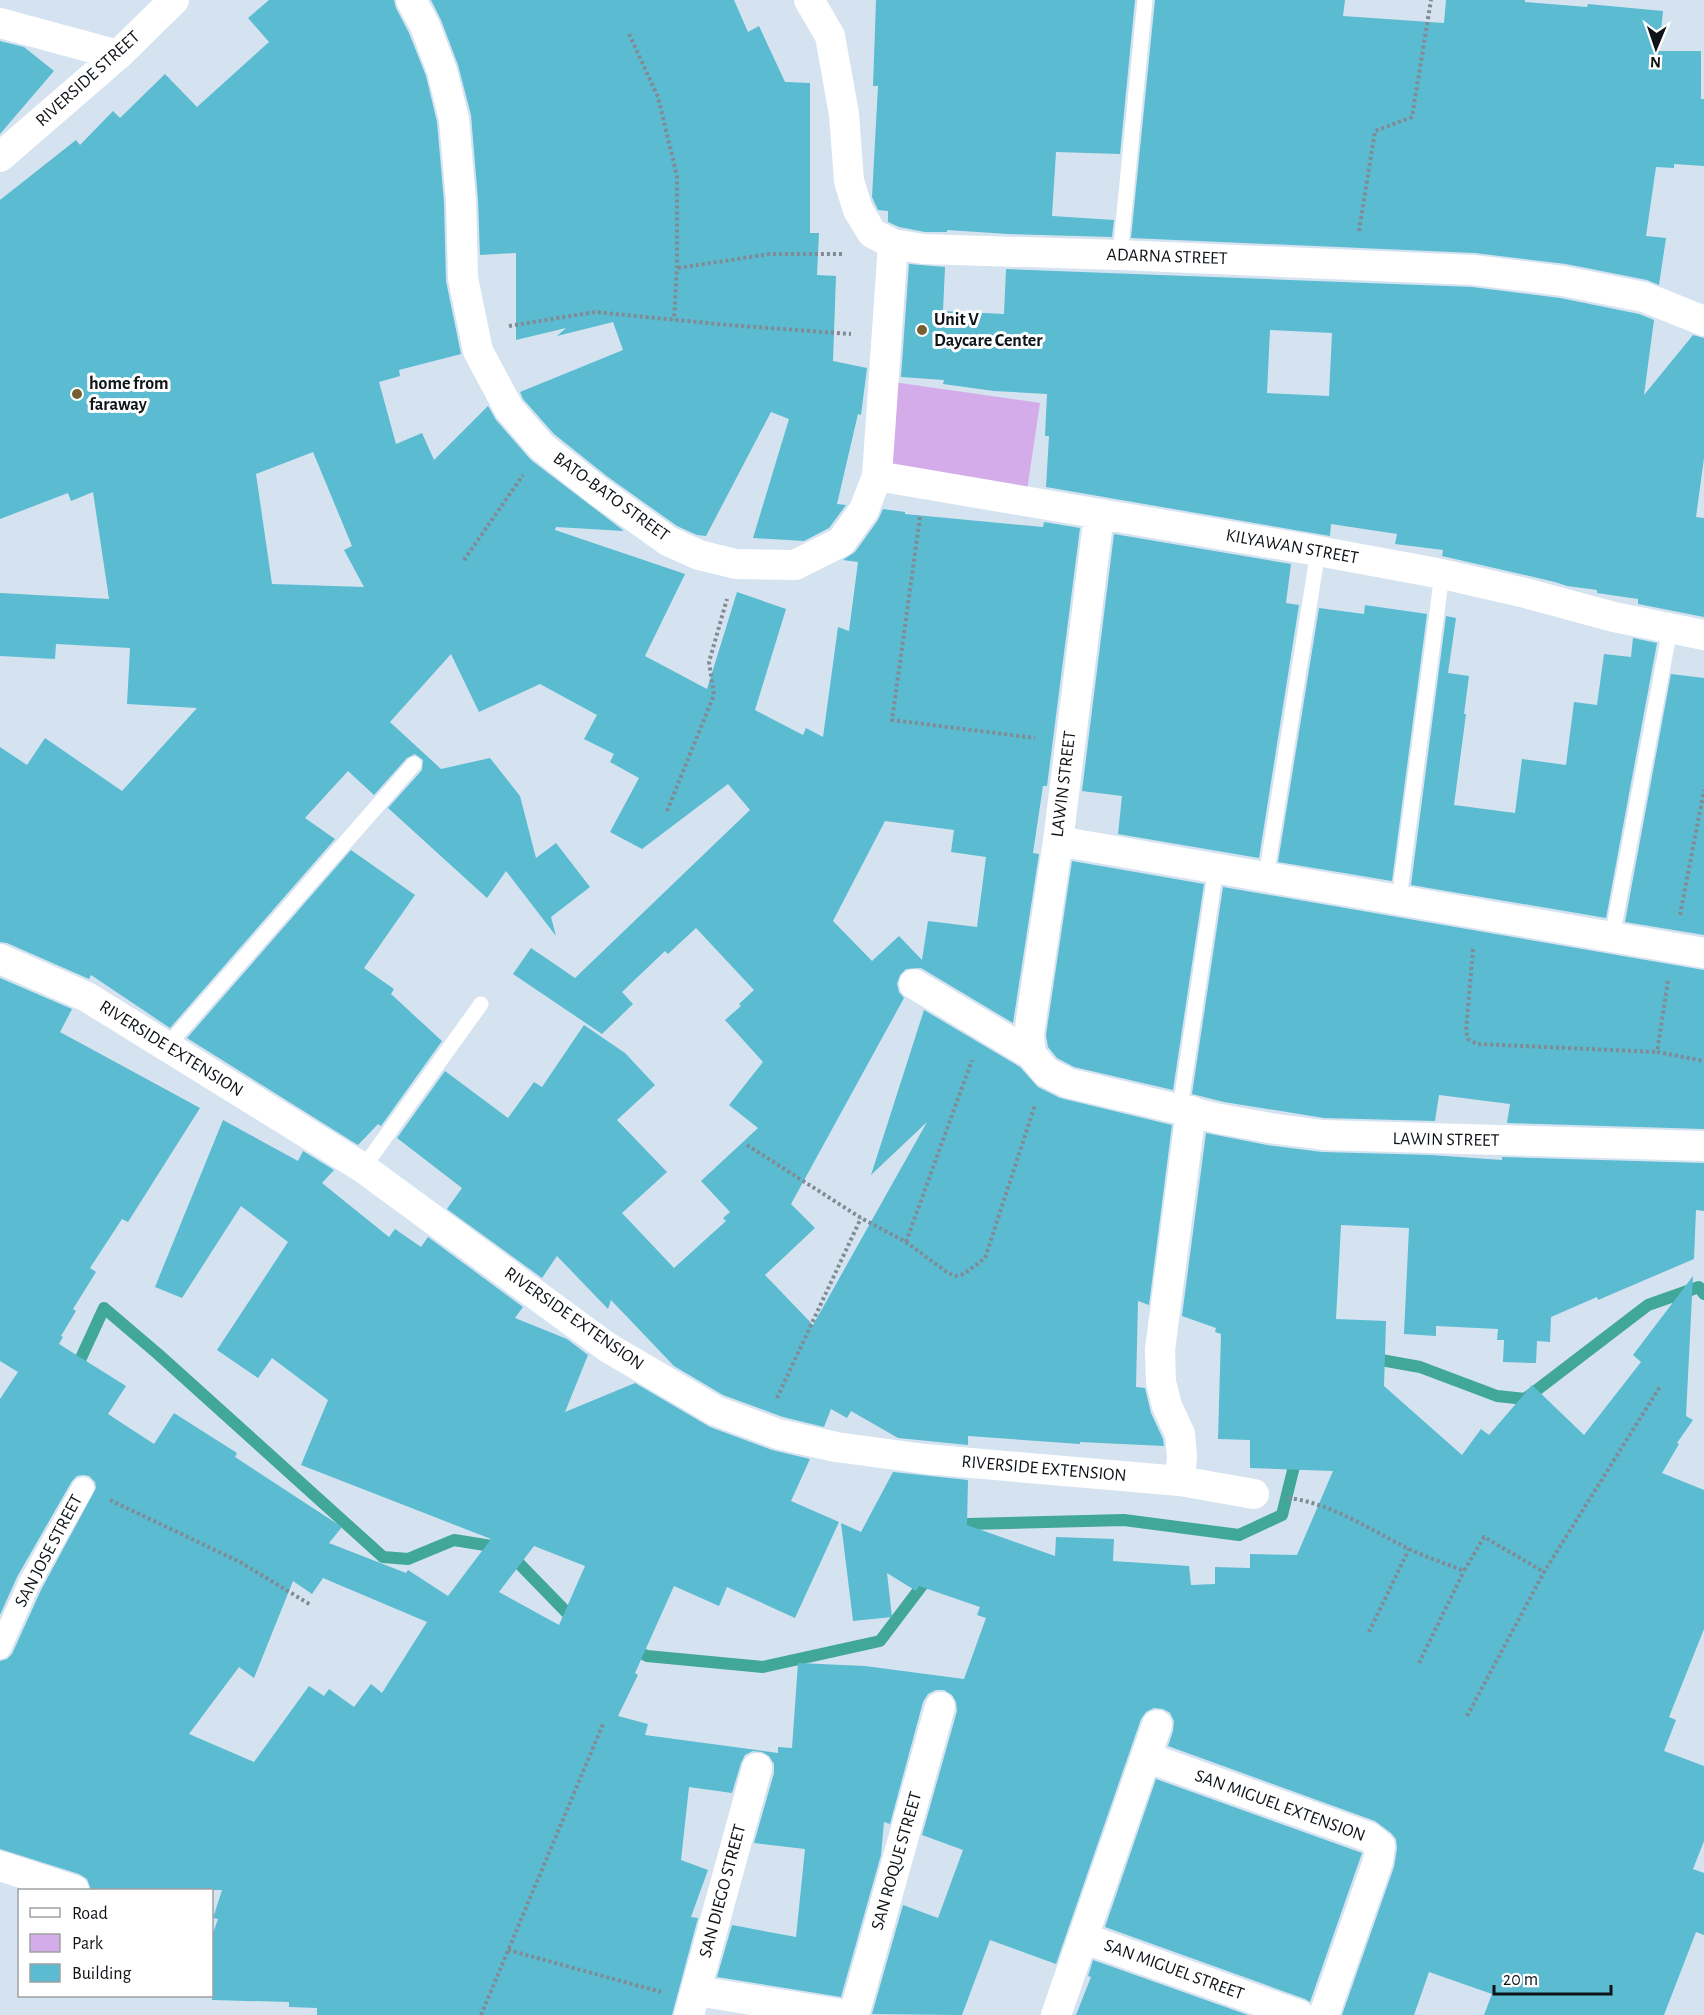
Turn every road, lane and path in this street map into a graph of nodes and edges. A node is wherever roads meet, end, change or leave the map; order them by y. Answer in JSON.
{"nodes":[{"id":1,"x":174,"y":0,"type":"edge"},
{"id":2,"x":411,"y":0,"type":"edge"},
{"id":3,"x":809,"y":0,"type":"edge"},
{"id":4,"x":1145,"y":0,"type":"edge"},
{"id":5,"x":1431,"y":0,"type":"edge"},
{"id":6,"x":0,"y":23,"type":"edge"},
{"id":7,"x":629,"y":34,"type":"dead end"},
{"id":8,"x":118,"y":55,"type":"junction"},
{"id":9,"x":0,"y":158,"type":"edge"},
{"id":10,"x":892,"y":244,"type":"junction"},
{"id":11,"x":1120,"y":255,"type":"junction"},
{"id":12,"x":1354,"y":264,"type":"junction"},
{"id":13,"x":677,"y":268,"type":"junction"},
{"id":14,"x":1704,"y":319,"type":"edge"},
{"id":15,"x":674,"y":320,"type":"junction"},
{"id":16,"x":474,"y":332,"type":"junction"},
{"id":17,"x":887,"y":336,"type":"junction"},
{"id":18,"x":542,"y":447,"type":"junction"},
{"id":19,"x":878,"y":476,"type":"junction"},
{"id":20,"x":924,"y":484,"type":"junction"},
{"id":21,"x":1099,"y":514,"type":"junction"},
{"id":22,"x":1318,"y":551,"type":"junction"},
{"id":23,"x":464,"y":560,"type":"dead end"},
{"id":24,"x":736,"y":564,"type":"junction"},
{"id":25,"x":1442,"y":574,"type":"junction"},
{"id":26,"x":1670,"y":629,"type":"junction"},
{"id":27,"x":1704,"y":635,"type":"edge"},
{"id":28,"x":1069,"y":742,"type":"junction"},
{"id":29,"x":414,"y":764,"type":"dead end"},
{"id":30,"x":1704,"y":790,"type":"edge"},
{"id":31,"x":667,"y":811,"type":"dead end"},
{"id":32,"x":1058,"y":841,"type":"junction"},
{"id":33,"x":1216,"y":868,"type":"junction"},
{"id":34,"x":1266,"y":877,"type":"junction"},
{"id":35,"x":1399,"y":899,"type":"junction"},
{"id":36,"x":1476,"y":913,"type":"junction"},
{"id":37,"x":1612,"y":937,"type":"junction"},
{"id":38,"x":1674,"y":947,"type":"junction"},
{"id":39,"x":1704,"y":953,"type":"edge"},
{"id":40,"x":0,"y":959,"type":"edge"},
{"id":41,"x":914,"y":984,"type":"dead end"},
{"id":42,"x":481,"y":1004,"type":"dead end"},
{"id":43,"x":987,"y":1027,"type":"junction"},
{"id":44,"x":167,"y":1046,"type":"junction"},
{"id":45,"x":1657,"y":1052,"type":"junction"},
{"id":46,"x":1704,"y":1061,"type":"edge"},
{"id":47,"x":1039,"y":1063,"type":"junction"},
{"id":48,"x":1186,"y":1110,"type":"junction"},
{"id":49,"x":747,"y":1145,"type":"dead end"},
{"id":50,"x":1704,"y":1146,"type":"edge"},
{"id":51,"x":363,"y":1168,"type":"junction"},
{"id":52,"x":861,"y":1218,"type":"junction"},
{"id":53,"x":906,"y":1242,"type":"junction"},
{"id":54,"x":1661,"y":1385,"type":"dead end"},
{"id":55,"x":763,"y":1429,"type":"junction"},
{"id":56,"x":1180,"y":1481,"type":"junction"},
{"id":57,"x":83,"y":1488,"type":"joint"},
{"id":58,"x":1254,"y":1494,"type":"dead end"},
{"id":59,"x":1302,"y":1499,"type":"dead end"},
{"id":60,"x":1409,"y":1549,"type":"junction"},
{"id":61,"x":1464,"y":1571,"type":"junction"},
{"id":62,"x":1544,"y":1572,"type":"junction"},
{"id":63,"x":311,"y":1605,"type":"dead end"},
{"id":64,"x":1369,"y":1632,"type":"dead end"},
{"id":65,"x":0,"y":1648,"type":"edge"},
{"id":66,"x":1419,"y":1663,"type":"dead end"},
{"id":67,"x":940,"y":1707,"type":"dead end"},
{"id":68,"x":1467,"y":1716,"type":"dead end"},
{"id":69,"x":603,"y":1724,"type":"dead end"},
{"id":70,"x":1157,"y":1725,"type":"dead end"},
{"id":71,"x":1146,"y":1758,"type":"junction"},
{"id":72,"x":757,"y":1768,"type":"dead end"},
{"id":73,"x":0,"y":1866,"type":"edge"},
{"id":74,"x":71,"y":1889,"type":"edge"},
{"id":75,"x":1083,"y":1938,"type":"junction"},
{"id":76,"x":508,"y":1950,"type":"junction"},
{"id":77,"x":693,"y":2002,"type":"edge"},
{"id":78,"x":481,"y":2015,"type":"edge"},
{"id":79,"x":847,"y":2015,"type":"edge"},
{"id":80,"x":854,"y":2015,"type":"edge"},
{"id":81,"x":1056,"y":2015,"type":"edge"},
{"id":82,"x":1299,"y":2015,"type":"edge"},
{"id":83,"x":1324,"y":2015,"type":"edge"}],
"edges":[{"from":1,"to":8,"type":"street","name":"RIVERSIDE STREET"},
{"from":2,"to":16,"type":"street","name":"BATO-BATO STREET"},
{"from":3,"to":10,"type":"street","name":"ADARNA STREET"},
{"from":4,"to":11,"type":"lane"},
{"from":5,"to":12,"type":"path"},
{"from":6,"to":8,"type":"street"},
{"from":7,"to":13,"type":"path"},
{"from":8,"to":9,"type":"street","name":"RIVERSIDE STREET"},
{"from":10,"to":11,"type":"street","name":"ADARNA STREET"},
{"from":10,"to":13,"type":"path"},
{"from":10,"to":17,"type":"street","name":"BATO-BATO STREET"},
{"from":11,"to":12,"type":"street","name":"ADARNA STREET"},
{"from":12,"to":14,"type":"street","name":"ADARNA STREET"},
{"from":13,"to":15,"type":"path"},
{"from":15,"to":16,"type":"path"},
{"from":15,"to":17,"type":"path"},
{"from":16,"to":18,"type":"street","name":"BATO-BATO STREET"},
{"from":17,"to":19,"type":"street","name":"BATO-BATO STREET"},
{"from":18,"to":23,"type":"path"},
{"from":18,"to":24,"type":"street","name":"BATO-BATO STREET"},
{"from":19,"to":20,"type":"street","name":"KILYAWAN STREET"},
{"from":19,"to":24,"type":"street","name":"BATO-BATO STREET"},
{"from":20,"to":21,"type":"street","name":"KILYAWAN STREET"},
{"from":20,"to":28,"type":"path"},
{"from":21,"to":22,"type":"street","name":"KILYAWAN STREET"},
{"from":21,"to":28,"type":"street","name":"LAWIN STREET"},
{"from":22,"to":25,"type":"street","name":"KILYAWAN STREET"},
{"from":22,"to":34,"type":"lane"},
{"from":24,"to":31,"type":"path"},
{"from":25,"to":26,"type":"street","name":"KILYAWAN STREET"},
{"from":25,"to":35,"type":"lane"},
{"from":26,"to":27,"type":"street","name":"KILYAWAN STREET"},
{"from":26,"to":37,"type":"lane"},
{"from":28,"to":32,"type":"street","name":"LAWIN STREET"},
{"from":29,"to":44,"type":"lane"},
{"from":30,"to":38,"type":"path"},
{"from":32,"to":33,"type":"street"},
{"from":32,"to":47,"type":"street","name":"LAWIN STREET"},
{"from":33,"to":34,"type":"street"},
{"from":33,"to":48,"type":"lane"},
{"from":34,"to":35,"type":"street"},
{"from":35,"to":36,"type":"street"},
{"from":36,"to":37,"type":"street"},
{"from":36,"to":45,"type":"path"},
{"from":37,"to":38,"type":"street"},
{"from":38,"to":39,"type":"street"},
{"from":38,"to":45,"type":"path"},
{"from":40,"to":44,"type":"street","name":"RIVERSIDE EXTENSION"},
{"from":41,"to":43,"type":"street","name":"LAWIN STREET"},
{"from":42,"to":51,"type":"lane"},
{"from":43,"to":47,"type":"street","name":"LAWIN STREET"},
{"from":43,"to":53,"type":"path"},
{"from":44,"to":51,"type":"street","name":"RIVERSIDE EXTENSION"},
{"from":45,"to":46,"type":"path"},
{"from":47,"to":48,"type":"street","name":"LAWIN STREET"},
{"from":47,"to":53,"type":"path"},
{"from":48,"to":50,"type":"street","name":"LAWIN STREET"},
{"from":48,"to":56,"type":"street"},
{"from":49,"to":52,"type":"path"},
{"from":51,"to":55,"type":"street","name":"RIVERSIDE EXTENSION"},
{"from":52,"to":53,"type":"path"},
{"from":52,"to":55,"type":"path"},
{"from":54,"to":62,"type":"path"},
{"from":55,"to":56,"type":"street","name":"RIVERSIDE EXTENSION"},
{"from":56,"to":58,"type":"street","name":"RIVERSIDE EXTENSION"},
{"from":57,"to":63,"type":"path"},
{"from":57,"to":65,"type":"street","name":"SAN JOSE STREET"},
{"from":59,"to":60,"type":"path"},
{"from":60,"to":61,"type":"path"},
{"from":60,"to":64,"type":"path"},
{"from":61,"to":62,"type":"path"},
{"from":61,"to":66,"type":"path"},
{"from":62,"to":68,"type":"path"},
{"from":67,"to":80,"type":"street","name":"SAN ROQUE STREET"},
{"from":69,"to":76,"type":"path"},
{"from":70,"to":71,"type":"street","name":"SAN MIGUEL STREET"},
{"from":71,"to":75,"type":"street","name":"SAN MIGUEL STREET"},
{"from":71,"to":83,"type":"street","name":"SAN MIGUEL EXTENSION"},
{"from":72,"to":77,"type":"street","name":"SAN DIEGO STREET"},
{"from":73,"to":74,"type":"street"},
{"from":75,"to":81,"type":"street","name":"SAN MIGUEL STREET"},
{"from":75,"to":82,"type":"street","name":"SAN MIGUEL STREET"},
{"from":76,"to":77,"type":"path"},
{"from":76,"to":78,"type":"path"},
{"from":77,"to":79,"type":"street"}]}
